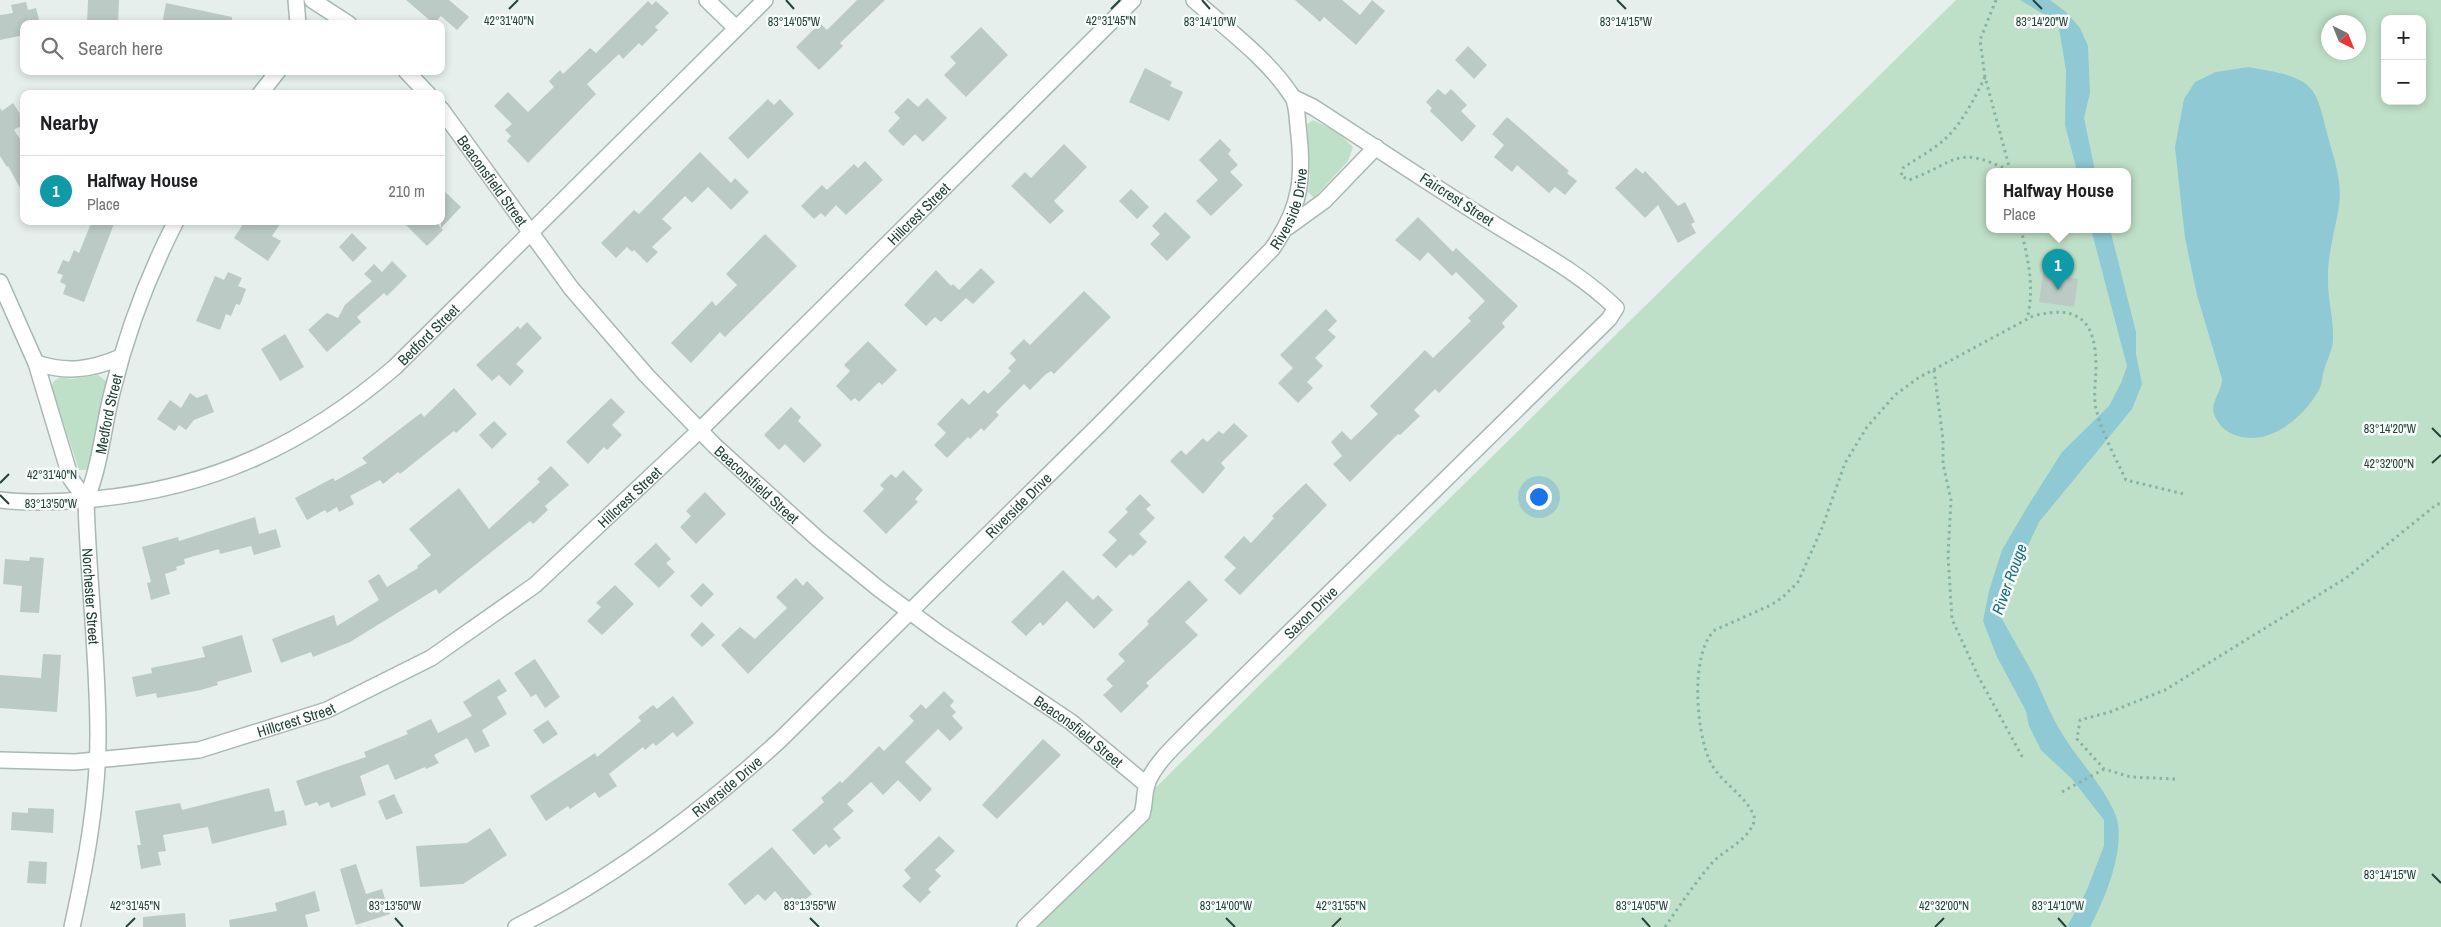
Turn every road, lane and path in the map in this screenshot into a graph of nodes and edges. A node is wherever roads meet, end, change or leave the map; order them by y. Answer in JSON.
{"nodes":[{"id":1,"x":296,"y":0,"type":"edge"},
{"id":2,"x":312,"y":0,"type":"edge"},
{"id":3,"x":707,"y":0,"type":"edge"},
{"id":4,"x":765,"y":0,"type":"edge"},
{"id":5,"x":1133,"y":0,"type":"edge"},
{"id":6,"x":1194,"y":0,"type":"edge"},
{"id":7,"x":1996,"y":0,"type":"edge"},
{"id":8,"x":298,"y":20,"type":"edge"},
{"id":9,"x":340,"y":20,"type":"edge"},
{"id":10,"x":736,"y":28,"type":"junction"},
{"id":11,"x":275,"y":75,"type":"edge"},
{"id":12,"x":410,"y":75,"type":"edge"},
{"id":13,"x":1985,"y":77,"type":"junction"},
{"id":14,"x":263,"y":90,"type":"edge"},
{"id":15,"x":424,"y":90,"type":"edge"},
{"id":16,"x":1294,"y":98,"type":"junction"},
{"id":17,"x":445,"y":115,"type":"edge"},
{"id":18,"x":1376,"y":147,"type":"junction"},
{"id":19,"x":2002,"y":168,"type":"edge"},
{"id":20,"x":2009,"y":168,"type":"edge"},
{"id":21,"x":174,"y":225,"type":"edge"},
{"id":22,"x":1288,"y":226,"type":"junction"},
{"id":23,"x":530,"y":233,"type":"junction"},
{"id":24,"x":2023,"y":233,"type":"edge"},
{"id":25,"x":0,"y":282,"type":"edge"},
{"id":26,"x":1616,"y":308,"type":"joint"},
{"id":27,"x":2027,"y":319,"type":"junction"},
{"id":28,"x":121,"y":357,"type":"junction"},
{"id":29,"x":36,"y":363,"type":"junction"},
{"id":30,"x":1934,"y":370,"type":"junction"},
{"id":31,"x":699,"y":431,"type":"junction"},
{"id":32,"x":2184,"y":494,"type":"dead end"},
{"id":33,"x":0,"y":500,"type":"edge"},
{"id":34,"x":86,"y":500,"type":"junction"},
{"id":35,"x":2441,"y":504,"type":"edge"},
{"id":36,"x":909,"y":611,"type":"junction"},
{"id":37,"x":0,"y":760,"type":"edge"},
{"id":38,"x":97,"y":760,"type":"junction"},
{"id":39,"x":2024,"y":760,"type":"dead end"},
{"id":40,"x":2104,"y":769,"type":"junction"},
{"id":41,"x":2174,"y":779,"type":"dead end"},
{"id":42,"x":1147,"y":784,"type":"junction"},
{"id":43,"x":2062,"y":792,"type":"dead end"},
{"id":44,"x":72,"y":927,"type":"edge"},
{"id":45,"x":516,"y":927,"type":"edge"},
{"id":46,"x":1026,"y":927,"type":"edge"},
{"id":47,"x":1666,"y":927,"type":"edge"}],
"edges":[{"from":1,"to":8,"type":"street"},
{"from":2,"to":9,"type":"street"},
{"from":3,"to":10,"type":"street"},
{"from":4,"to":10,"type":"street","name":"Bedford Street"},
{"from":5,"to":31,"type":"street","name":"Hillcrest Street"},
{"from":6,"to":16,"type":"street"},
{"from":7,"to":13,"type":"path"},
{"from":10,"to":23,"type":"street","name":"Bedford Street"},
{"from":11,"to":14,"type":"street"},
{"from":12,"to":15,"type":"street"},
{"from":13,"to":19,"type":"path"},
{"from":13,"to":20,"type":"path"},
{"from":16,"to":18,"type":"street","name":"Faircrest Street"},
{"from":16,"to":22,"type":"street","name":"Riverside Drive"},
{"from":17,"to":23,"type":"street","name":"Beaconsfield Street"},
{"from":18,"to":22,"type":"street"},
{"from":18,"to":26,"type":"street","name":"Faircrest Street"},
{"from":21,"to":28,"type":"street","name":"Medford Street"},
{"from":22,"to":36,"type":"street","name":"Riverside Drive"},
{"from":23,"to":31,"type":"street","name":"Beaconsfield Street"},
{"from":23,"to":34,"type":"street","name":"Bedford Street"},
{"from":24,"to":27,"type":"path"},
{"from":25,"to":29,"type":"street"},
{"from":26,"to":42,"type":"street","name":"Saxon Drive"},
{"from":27,"to":30,"type":"path"},
{"from":27,"to":32,"type":"path"},
{"from":28,"to":29,"type":"street","name":"Medford Street"},
{"from":28,"to":34,"type":"street","name":"Medford Street"},
{"from":29,"to":34,"type":"street"},
{"from":30,"to":39,"type":"path"},
{"from":30,"to":47,"type":"path"},
{"from":31,"to":36,"type":"street","name":"Beaconsfield Street"},
{"from":31,"to":38,"type":"street","name":"Hillcrest Street"},
{"from":33,"to":34,"type":"street","name":"Bedford Street"},
{"from":34,"to":38,"type":"street","name":"Norchester Street"},
{"from":35,"to":40,"type":"path"},
{"from":36,"to":42,"type":"street","name":"Beaconsfield Street"},
{"from":36,"to":45,"type":"street","name":"Riverside Drive"},
{"from":37,"to":38,"type":"street","name":"Hillcrest Street"},
{"from":38,"to":44,"type":"street","name":"Norchester Street"},
{"from":40,"to":41,"type":"path"},
{"from":40,"to":43,"type":"path"},
{"from":42,"to":46,"type":"street","name":"Saxon Drive"}]}
